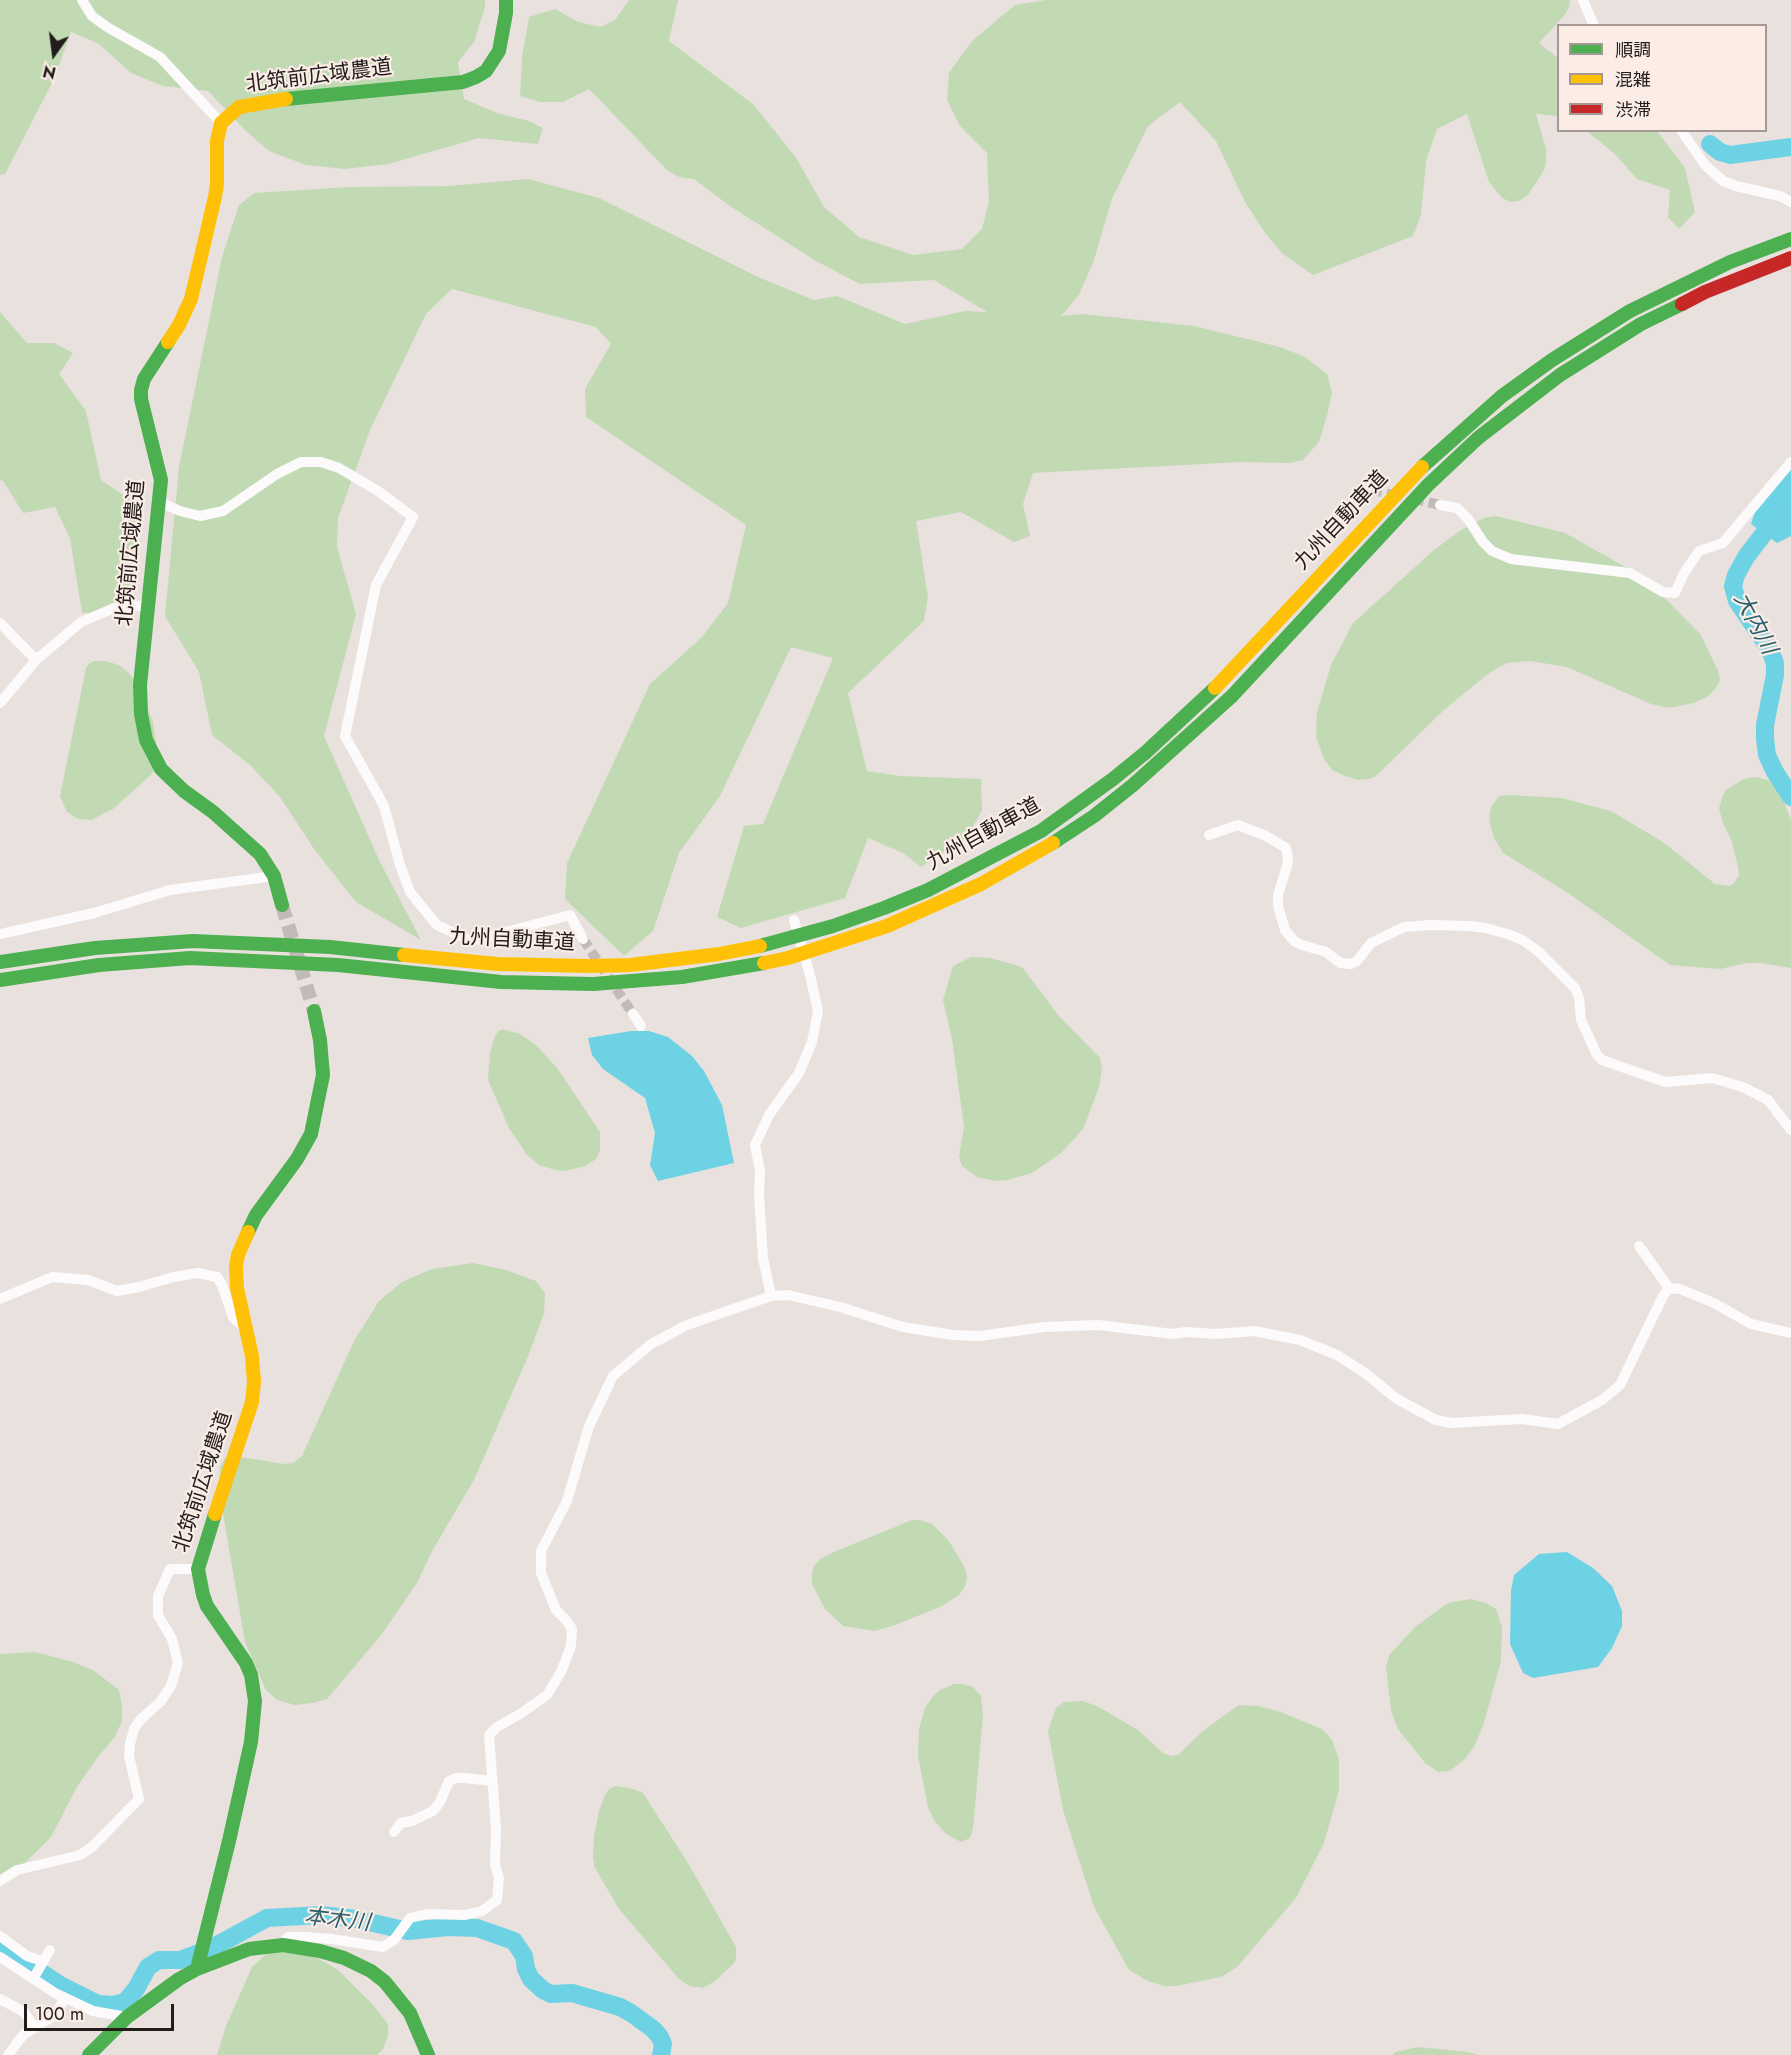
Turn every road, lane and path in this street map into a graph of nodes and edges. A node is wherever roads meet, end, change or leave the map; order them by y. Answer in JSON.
{"nodes":[{"id":1,"x":81,"y":0,"type":"edge"},
{"id":2,"x":506,"y":0,"type":"edge"},
{"id":3,"x":1583,"y":0,"type":"edge"},
{"id":4,"x":1593,"y":24,"type":"edge"},
{"id":5,"x":221,"y":123,"type":"junction"},
{"id":6,"x":1682,"y":132,"type":"edge"},
{"id":7,"x":1791,"y":202,"type":"edge"},
{"id":8,"x":1791,"y":239,"type":"edge"},
{"id":9,"x":1785,"y":260,"type":"edge"},
{"id":10,"x":1791,"y":462,"type":"edge"},
{"id":11,"x":160,"y":502,"type":"junction"},
{"id":12,"x":1440,"y":505,"type":"tunnel mouth"},
{"id":13,"x":148,"y":605,"type":"junction"},
{"id":14,"x":0,"y":623,"type":"edge"},
{"id":15,"x":36,"y":660,"type":"junction"},
{"id":16,"x":0,"y":703,"type":"edge"},
{"id":17,"x":1209,"y":835,"type":"dead end"},
{"id":18,"x":274,"y":876,"type":"junction"},
{"id":19,"x":282,"y":904,"type":"tunnel mouth"},
{"id":20,"x":794,"y":920,"type":"dead end"},
{"id":21,"x":0,"y":934,"type":"edge"},
{"id":22,"x":583,"y":939,"type":"tunnel mouth"},
{"id":23,"x":0,"y":962,"type":"edge"},
{"id":24,"x":0,"y":980,"type":"edge"},
{"id":25,"x":314,"y":1011,"type":"tunnel mouth"},
{"id":26,"x":633,"y":1014,"type":"tunnel mouth"},
{"id":27,"x":641,"y":1026,"type":"dead end"},
{"id":28,"x":1791,"y":1130,"type":"edge"},
{"id":29,"x":1639,"y":1246,"type":"dead end"},
{"id":30,"x":1669,"y":1288,"type":"junction"},
{"id":31,"x":771,"y":1296,"type":"junction"},
{"id":32,"x":0,"y":1299,"type":"edge"},
{"id":33,"x":246,"y":1330,"type":"junction"},
{"id":34,"x":1791,"y":1334,"type":"edge"},
{"id":35,"x":198,"y":1569,"type":"junction"},
{"id":36,"x":492,"y":1781,"type":"junction"},
{"id":37,"x":394,"y":1832,"type":"dead end"},
{"id":38,"x":0,"y":1881,"type":"edge"},
{"id":39,"x":0,"y":1936,"type":"edge"},
{"id":40,"x":283,"y":1945,"type":"junction"},
{"id":41,"x":50,"y":1950,"type":"dead end"},
{"id":42,"x":0,"y":1957,"type":"edge"},
{"id":43,"x":42,"y":1961,"type":"junction"},
{"id":44,"x":197,"y":1969,"type":"junction"},
{"id":45,"x":33,"y":1979,"type":"junction"},
{"id":46,"x":65,"y":1998,"type":"junction"},
{"id":47,"x":0,"y":1999,"type":"edge"},
{"id":48,"x":127,"y":2017,"type":"junction"},
{"id":49,"x":35,"y":2028,"type":"junction"},
{"id":50,"x":8,"y":2055,"type":"edge"},
{"id":51,"x":89,"y":2055,"type":"edge"},
{"id":52,"x":428,"y":2055,"type":"edge"}],
"edges":[{"from":1,"to":5,"type":"street"},
{"from":2,"to":5,"type":"main road","name":"北筑前広域農道"},
{"from":3,"to":4,"type":"street"},
{"from":5,"to":11,"type":"main road","name":"北筑前広域農道"},
{"from":6,"to":7,"type":"street"},
{"from":8,"to":23,"type":"main road","name":"九州自動車道"},
{"from":9,"to":24,"type":"main road","name":"九州自動車道"},
{"from":10,"to":12,"type":"street"},
{"from":11,"to":13,"type":"main road","name":"北筑前広域農道"},
{"from":11,"to":22,"type":"street"},
{"from":13,"to":15,"type":"street"},
{"from":13,"to":18,"type":"main road","name":"北筑前広域農道"},
{"from":14,"to":15,"type":"street"},
{"from":15,"to":16,"type":"street"},
{"from":17,"to":28,"type":"street"},
{"from":18,"to":19,"type":"main road","name":"北筑前広域農道"},
{"from":18,"to":21,"type":"street"},
{"from":20,"to":31,"type":"street"},
{"from":25,"to":33,"type":"main road","name":"北筑前広域農道"},
{"from":26,"to":27,"type":"street"},
{"from":29,"to":30,"type":"street"},
{"from":30,"to":31,"type":"street"},
{"from":30,"to":34,"type":"street"},
{"from":31,"to":36,"type":"street"},
{"from":32,"to":33,"type":"street"},
{"from":33,"to":35,"type":"main road","name":"北筑前広域農道"},
{"from":35,"to":38,"type":"street"},
{"from":35,"to":44,"type":"main road","name":"北筑前広域農道"},
{"from":36,"to":37,"type":"street"},
{"from":36,"to":40,"type":"street"},
{"from":39,"to":43,"type":"street"},
{"from":40,"to":44,"type":"main road"},
{"from":40,"to":52,"type":"main road"},
{"from":41,"to":43,"type":"street"},
{"from":42,"to":45,"type":"street"},
{"from":43,"to":45,"type":"street"},
{"from":44,"to":48,"type":"main road"},
{"from":45,"to":46,"type":"street"},
{"from":46,"to":48,"type":"street"},
{"from":46,"to":49,"type":"street"},
{"from":47,"to":49,"type":"street"},
{"from":48,"to":51,"type":"main road"},
{"from":49,"to":50,"type":"street"}]}
